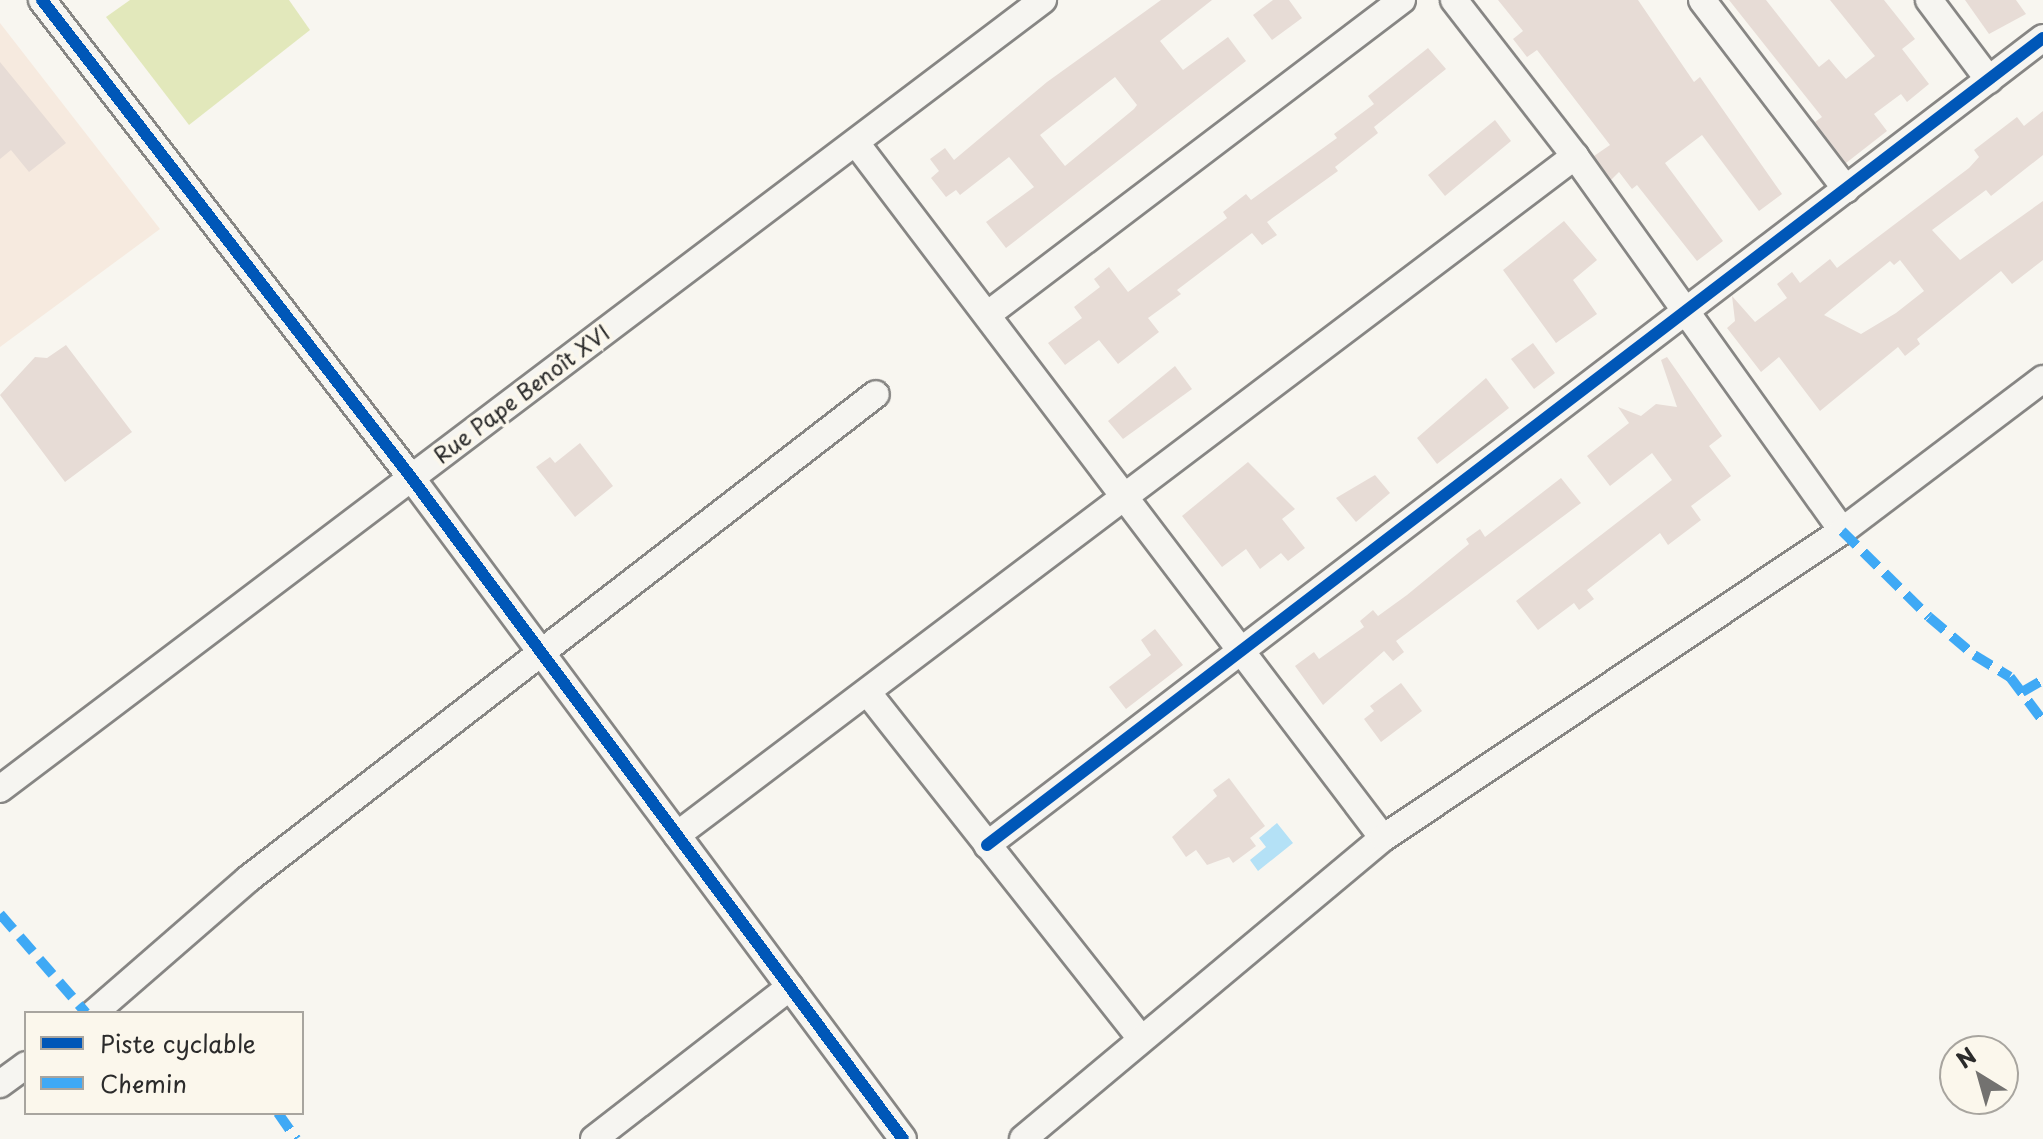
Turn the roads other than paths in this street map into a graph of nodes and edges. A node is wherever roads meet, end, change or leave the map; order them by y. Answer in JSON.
{"nodes":[{"id":1,"x":42,"y":0,"type":"edge"},
{"id":2,"x":1043,"y":0,"type":"edge"},
{"id":3,"x":1402,"y":0,"type":"edge"},
{"id":4,"x":1454,"y":0,"type":"edge"},
{"id":5,"x":1702,"y":0,"type":"edge"},
{"id":6,"x":1929,"y":0,"type":"edge"},
{"id":7,"x":2043,"y":38,"type":"edge"},
{"id":8,"x":1989,"y":80,"type":"junction"},
{"id":9,"x":856,"y":143,"type":"junction"},
{"id":10,"x":1575,"y":156,"type":"junction"},
{"id":11,"x":1846,"y":189,"type":"junction"},
{"id":12,"x":1687,"y":311,"type":"junction"},
{"id":13,"x":987,"y":315,"type":"junction"},
{"id":14,"x":2043,"y":379,"type":"edge"},
{"id":15,"x":876,"y":394,"type":"dead end"},
{"id":16,"x":410,"y":476,"type":"junction"},
{"id":17,"x":1124,"y":496,"type":"junction"},
{"id":18,"x":1842,"y":531,"type":"junction"},
{"id":19,"x":1242,"y":652,"type":"junction"},
{"id":20,"x":542,"y":653,"type":"junction"},
{"id":21,"x":868,"y":693,"type":"junction"},
{"id":22,"x":0,"y":789,"type":"edge"},
{"id":23,"x":677,"y":835,"type":"junction"},
{"id":24,"x":1383,"y":838,"type":"junction"},
{"id":25,"x":987,"y":845,"type":"junction"},
{"id":26,"x":790,"y":987,"type":"junction"},
{"id":27,"x":96,"y":1011,"type":"edge"},
{"id":28,"x":1140,"y":1038,"type":"junction"},
{"id":29,"x":24,"y":1066,"type":"edge"},
{"id":30,"x":0,"y":1084,"type":"edge"},
{"id":31,"x":594,"y":1139,"type":"edge"},
{"id":32,"x":903,"y":1139,"type":"edge"},
{"id":33,"x":1023,"y":1139,"type":"edge"}],
"edges":[{"from":1,"to":16,"type":"street"},
{"from":2,"to":9,"type":"street","name":"Rue Pape Benoît XVI"},
{"from":3,"to":13,"type":"street"},
{"from":4,"to":10,"type":"street"},
{"from":5,"to":11,"type":"street"},
{"from":6,"to":8,"type":"street"},
{"from":7,"to":8,"type":"street"},
{"from":8,"to":11,"type":"street"},
{"from":9,"to":13,"type":"street"},
{"from":9,"to":16,"type":"street","name":"Rue Pape Benoît XVI"},
{"from":10,"to":12,"type":"street"},
{"from":10,"to":17,"type":"street"},
{"from":11,"to":12,"type":"street"},
{"from":12,"to":18,"type":"street"},
{"from":12,"to":19,"type":"street"},
{"from":13,"to":17,"type":"street"},
{"from":14,"to":18,"type":"street"},
{"from":15,"to":20,"type":"street"},
{"from":16,"to":20,"type":"street"},
{"from":16,"to":22,"type":"street","name":"Rue Pape Benoît XVI"},
{"from":17,"to":19,"type":"street"},
{"from":17,"to":21,"type":"street"},
{"from":18,"to":24,"type":"street"},
{"from":19,"to":24,"type":"street"},
{"from":19,"to":25,"type":"street"},
{"from":20,"to":23,"type":"street"},
{"from":20,"to":27,"type":"street"},
{"from":21,"to":23,"type":"street"},
{"from":21,"to":25,"type":"street"},
{"from":23,"to":26,"type":"street"},
{"from":24,"to":28,"type":"street"},
{"from":25,"to":28,"type":"street"},
{"from":26,"to":31,"type":"street"},
{"from":26,"to":32,"type":"street"},
{"from":28,"to":33,"type":"street"},
{"from":29,"to":30,"type":"street"}]}
